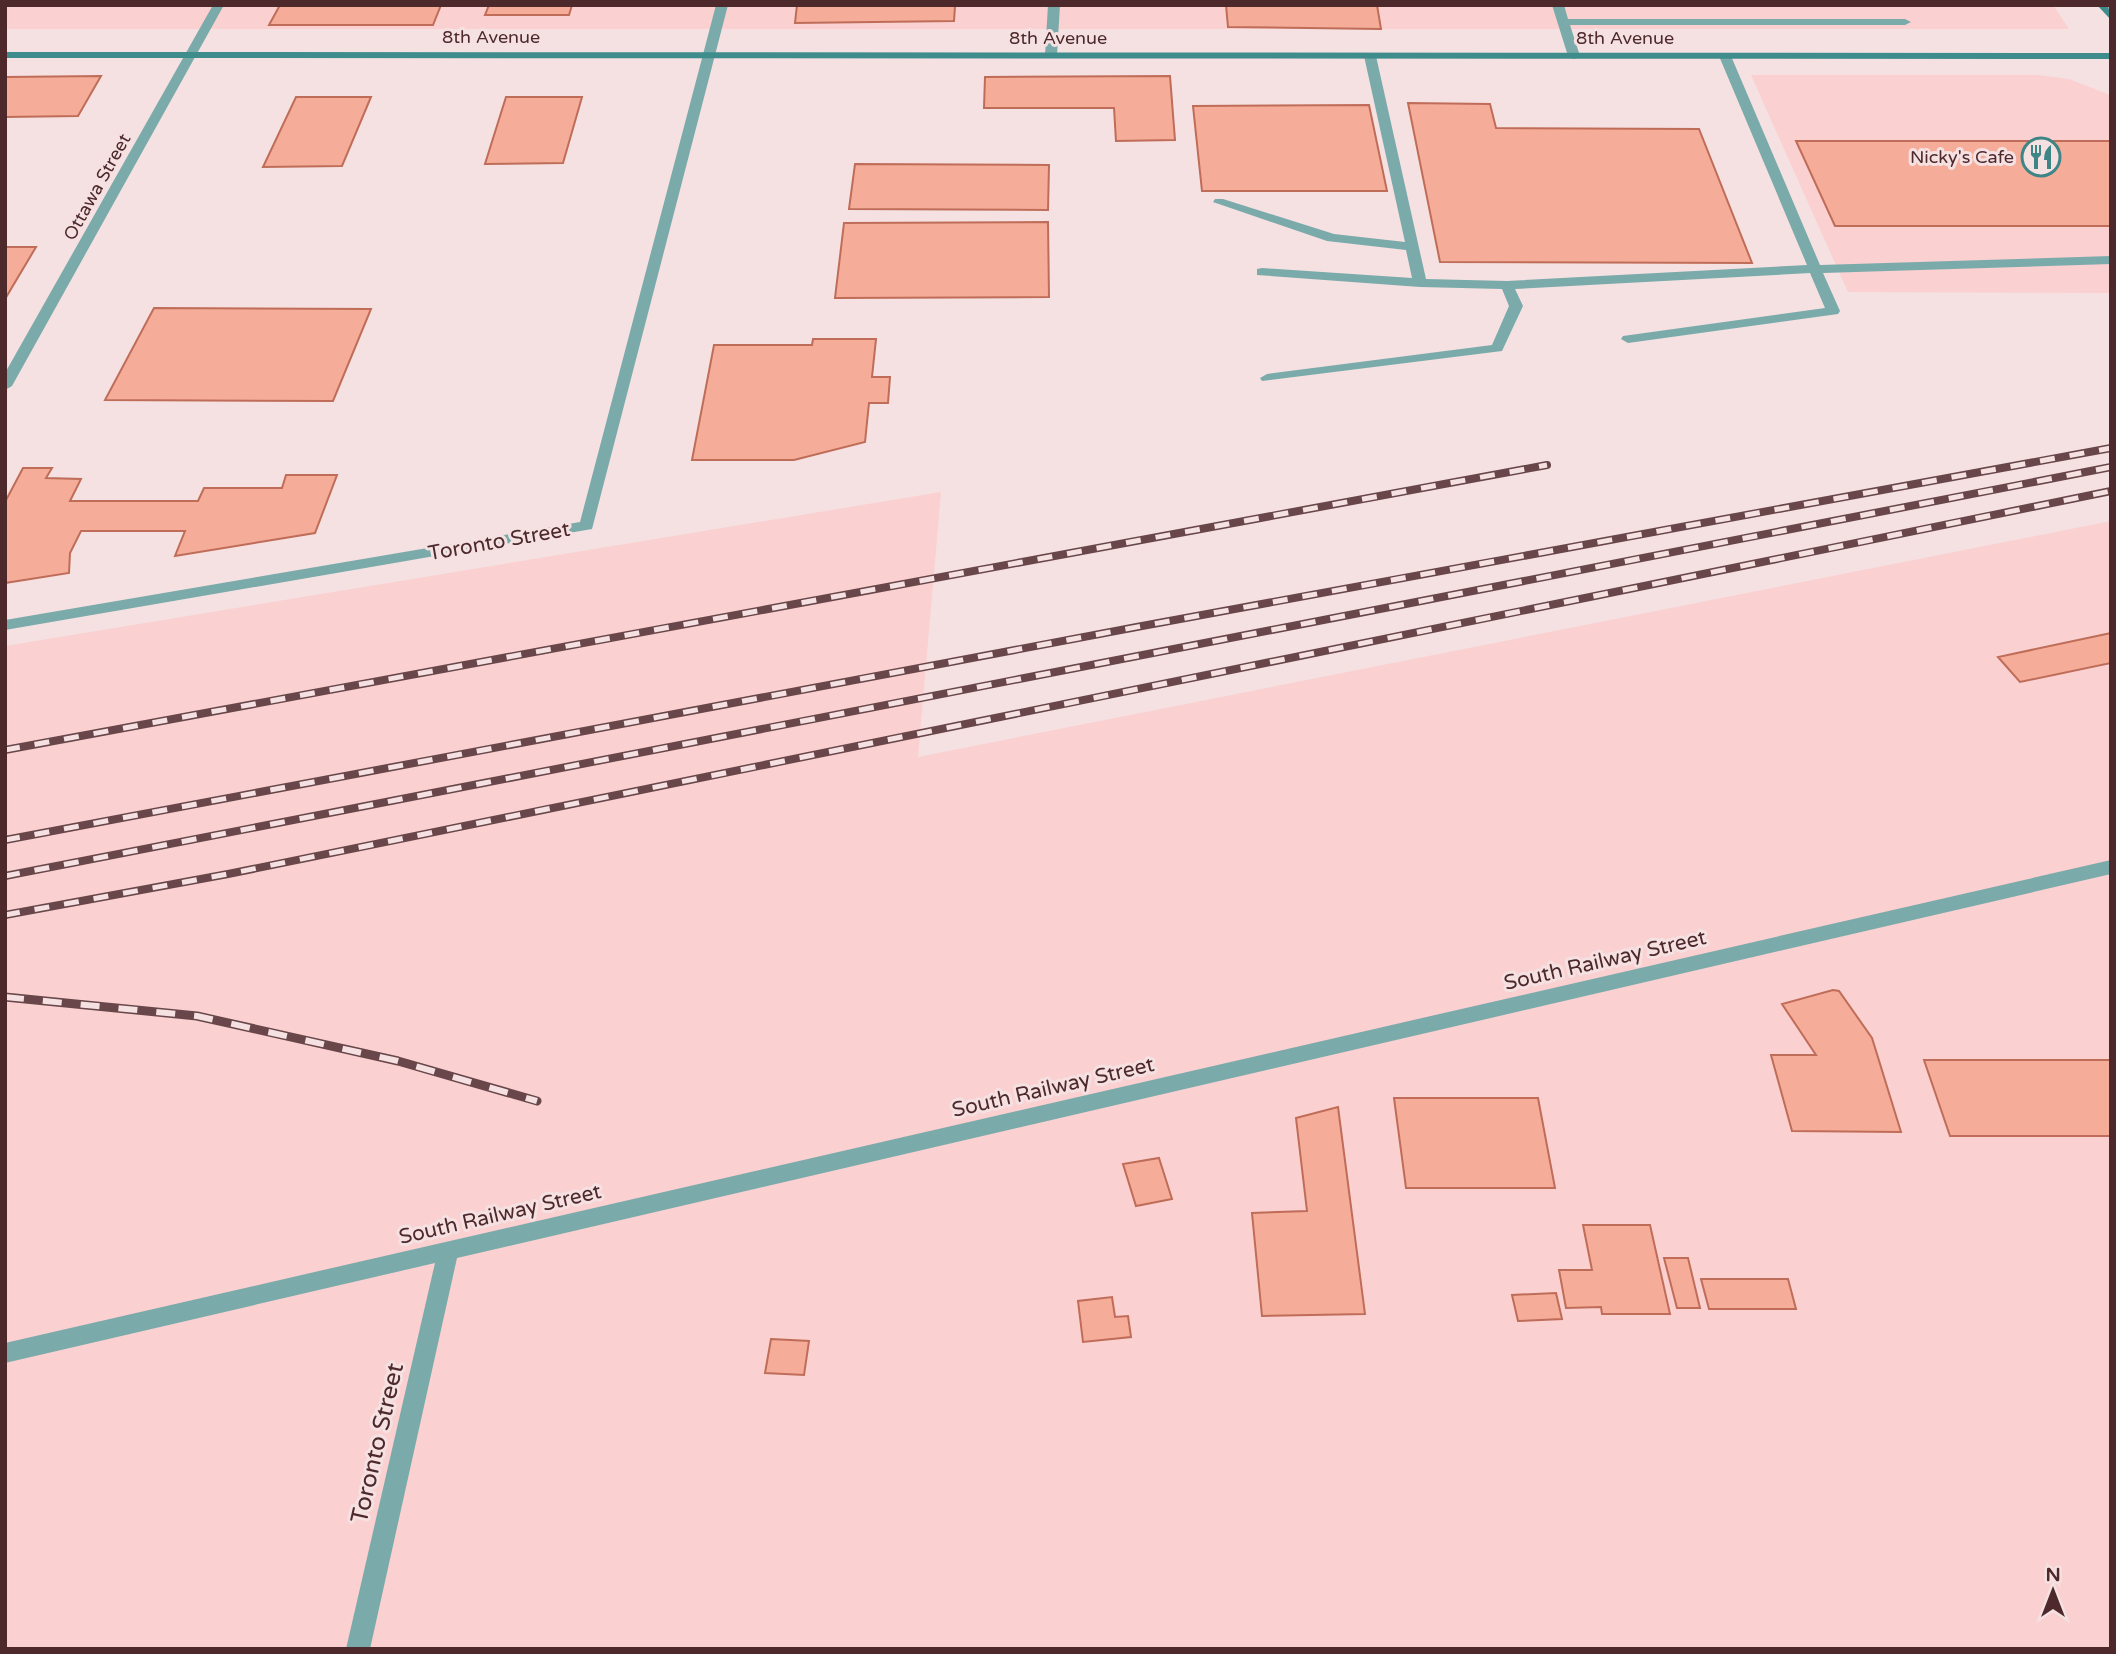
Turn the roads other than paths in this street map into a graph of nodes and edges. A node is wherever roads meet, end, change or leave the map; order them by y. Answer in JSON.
{"nodes":[{"id":1,"x":219,"y":5,"type":"edge"},
{"id":2,"x":722,"y":5,"type":"edge"},
{"id":3,"x":1054,"y":5,"type":"edge"},
{"id":4,"x":1558,"y":5,"type":"edge"},
{"id":5,"x":2102,"y":5,"type":"edge"},
{"id":6,"x":2111,"y":18,"type":"edge"},
{"id":7,"x":1563,"y":22,"type":"junction"},
{"id":8,"x":1905,"y":22,"type":"dead end"},
{"id":9,"x":5,"y":54,"type":"edge"},
{"id":10,"x":191,"y":55,"type":"junction"},
{"id":11,"x":711,"y":55,"type":"junction"},
{"id":12,"x":1051,"y":55,"type":"junction"},
{"id":13,"x":1370,"y":56,"type":"junction"},
{"id":14,"x":1574,"y":56,"type":"junction"},
{"id":15,"x":1725,"y":56,"type":"junction"},
{"id":16,"x":2111,"y":56,"type":"edge"},
{"id":17,"x":1219,"y":202,"type":"dead end"},
{"id":18,"x":1410,"y":247,"type":"junction"},
{"id":19,"x":2111,"y":260,"type":"edge"},
{"id":20,"x":1815,"y":269,"type":"junction"},
{"id":21,"x":1262,"y":272,"type":"dead end"},
{"id":22,"x":1420,"y":283,"type":"junction"},
{"id":23,"x":1507,"y":285,"type":"junction"},
{"id":24,"x":1628,"y":339,"type":"dead end"},
{"id":25,"x":1267,"y":378,"type":"dead end"},
{"id":26,"x":5,"y":386,"type":"edge"},
{"id":27,"x":5,"y":625,"type":"edge"},
{"id":28,"x":2111,"y":867,"type":"edge"},
{"id":29,"x":448,"y":1250,"type":"junction"},
{"id":30,"x":5,"y":1353,"type":"edge"},
{"id":31,"x":358,"y":1649,"type":"edge"}],
"edges":[{"from":1,"to":10,"type":"street","name":"Ottawa Street"},
{"from":2,"to":11,"type":"street","name":"Toronto Street"},
{"from":3,"to":12,"type":"street"},
{"from":4,"to":7,"type":"street"},
{"from":5,"to":6,"type":"street"},
{"from":7,"to":8,"type":"street"},
{"from":7,"to":14,"type":"street"},
{"from":9,"to":10,"type":"street","name":"8th Avenue"},
{"from":10,"to":11,"type":"street","name":"8th Avenue"},
{"from":10,"to":26,"type":"street","name":"Ottawa Street"},
{"from":11,"to":12,"type":"street","name":"8th Avenue"},
{"from":11,"to":27,"type":"street","name":"Toronto Street"},
{"from":12,"to":13,"type":"street","name":"8th Avenue"},
{"from":13,"to":14,"type":"street","name":"8th Avenue"},
{"from":13,"to":18,"type":"street"},
{"from":14,"to":15,"type":"street","name":"8th Avenue"},
{"from":15,"to":16,"type":"street","name":"8th Avenue"},
{"from":15,"to":20,"type":"street"},
{"from":17,"to":18,"type":"street"},
{"from":18,"to":22,"type":"street"},
{"from":19,"to":20,"type":"street"},
{"from":20,"to":23,"type":"street"},
{"from":20,"to":24,"type":"street"},
{"from":21,"to":22,"type":"street"},
{"from":22,"to":23,"type":"street"},
{"from":23,"to":25,"type":"street"},
{"from":28,"to":29,"type":"street","name":"South Railway Street"},
{"from":29,"to":30,"type":"street","name":"South Railway Street"},
{"from":29,"to":31,"type":"street","name":"Toronto Street"}]}
